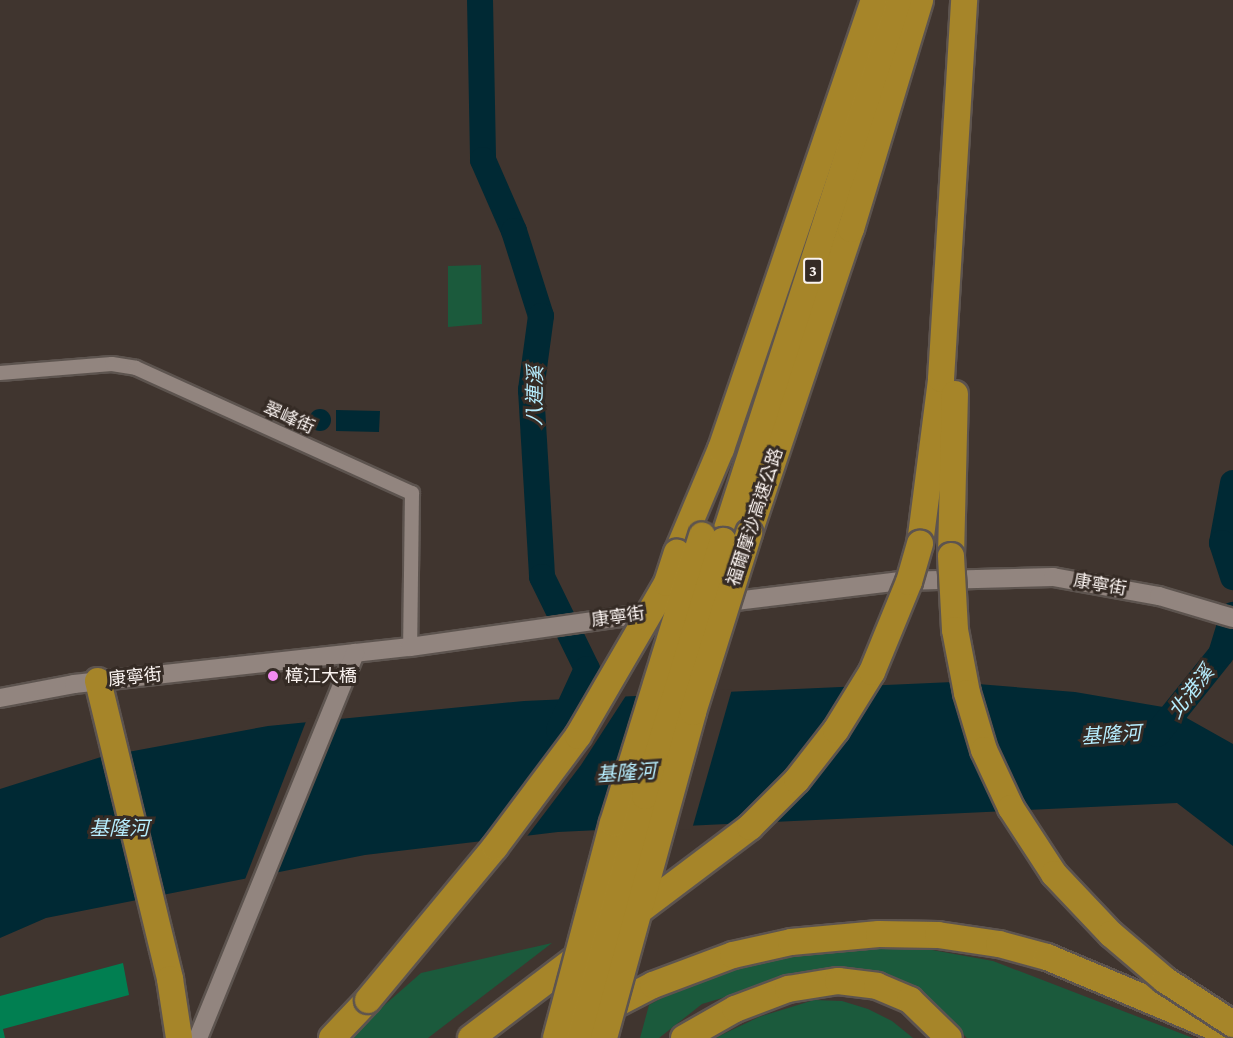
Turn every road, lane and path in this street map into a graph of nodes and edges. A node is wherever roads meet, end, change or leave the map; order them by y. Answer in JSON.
{"nodes":[{"id":1,"x":874,"y":0,"type":"edge"},
{"id":2,"x":898,"y":0,"type":"edge"},
{"id":3,"x":920,"y":0,"type":"edge"},
{"id":4,"x":964,"y":0,"type":"edge"},
{"id":5,"x":950,"y":256,"type":"junction"},
{"id":6,"x":0,"y":373,"type":"edge"},
{"id":7,"x":721,"y":449,"type":"junction"},
{"id":8,"x":713,"y":538,"type":"junction"},
{"id":9,"x":1233,"y":618,"type":"edge"},
{"id":10,"x":410,"y":646,"type":"junction"},
{"id":11,"x":355,"y":653,"type":"junction"},
{"id":12,"x":98,"y":681,"type":"junction"},
{"id":13,"x":0,"y":698,"type":"edge"},
{"id":14,"x":1233,"y":1024,"type":"edge"},
{"id":15,"x":1233,"y":1035,"type":"edge"},
{"id":16,"x":179,"y":1038,"type":"edge"},
{"id":17,"x":198,"y":1038,"type":"edge"},
{"id":18,"x":332,"y":1038,"type":"edge"},
{"id":19,"x":471,"y":1038,"type":"edge"},
{"id":20,"x":554,"y":1038,"type":"edge"},
{"id":21,"x":581,"y":1038,"type":"edge"},
{"id":22,"x":603,"y":1038,"type":"edge"},
{"id":23,"x":684,"y":1038,"type":"edge"},
{"id":24,"x":950,"y":1038,"type":"edge"}],
"edges":[{"from":1,"to":7,"type":"highway"},
{"from":2,"to":8,"type":"highway","name":"福爾摩沙高速公路","number":"3"},
{"from":3,"to":22,"type":"highway","name":"福爾摩沙高速公路","number":"3","bridge":true},
{"from":4,"to":5,"type":"highway"},
{"from":5,"to":14,"type":"highway","bridge":true},
{"from":5,"to":19,"type":"highway","bridge":true},
{"from":6,"to":10,"type":"street","name":"翠峰街"},
{"from":7,"to":8,"type":"highway"},
{"from":7,"to":18,"type":"highway","bridge":true},
{"from":8,"to":20,"type":"highway","bridge":true},
{"from":8,"to":21,"type":"highway","name":"福爾摩沙高速公路","number":"3","bridge":true},
{"from":9,"to":10,"type":"street","name":"康寧街"},
{"from":10,"to":11,"type":"street","name":"康寧街"},
{"from":11,"to":12,"type":"street","name":"康寧街"},
{"from":11,"to":17,"type":"street"},
{"from":12,"to":13,"type":"street","name":"康寧街"},
{"from":12,"to":16,"type":"highway"},
{"from":15,"to":20,"type":"highway"},
{"from":23,"to":24,"type":"highway"}]}
